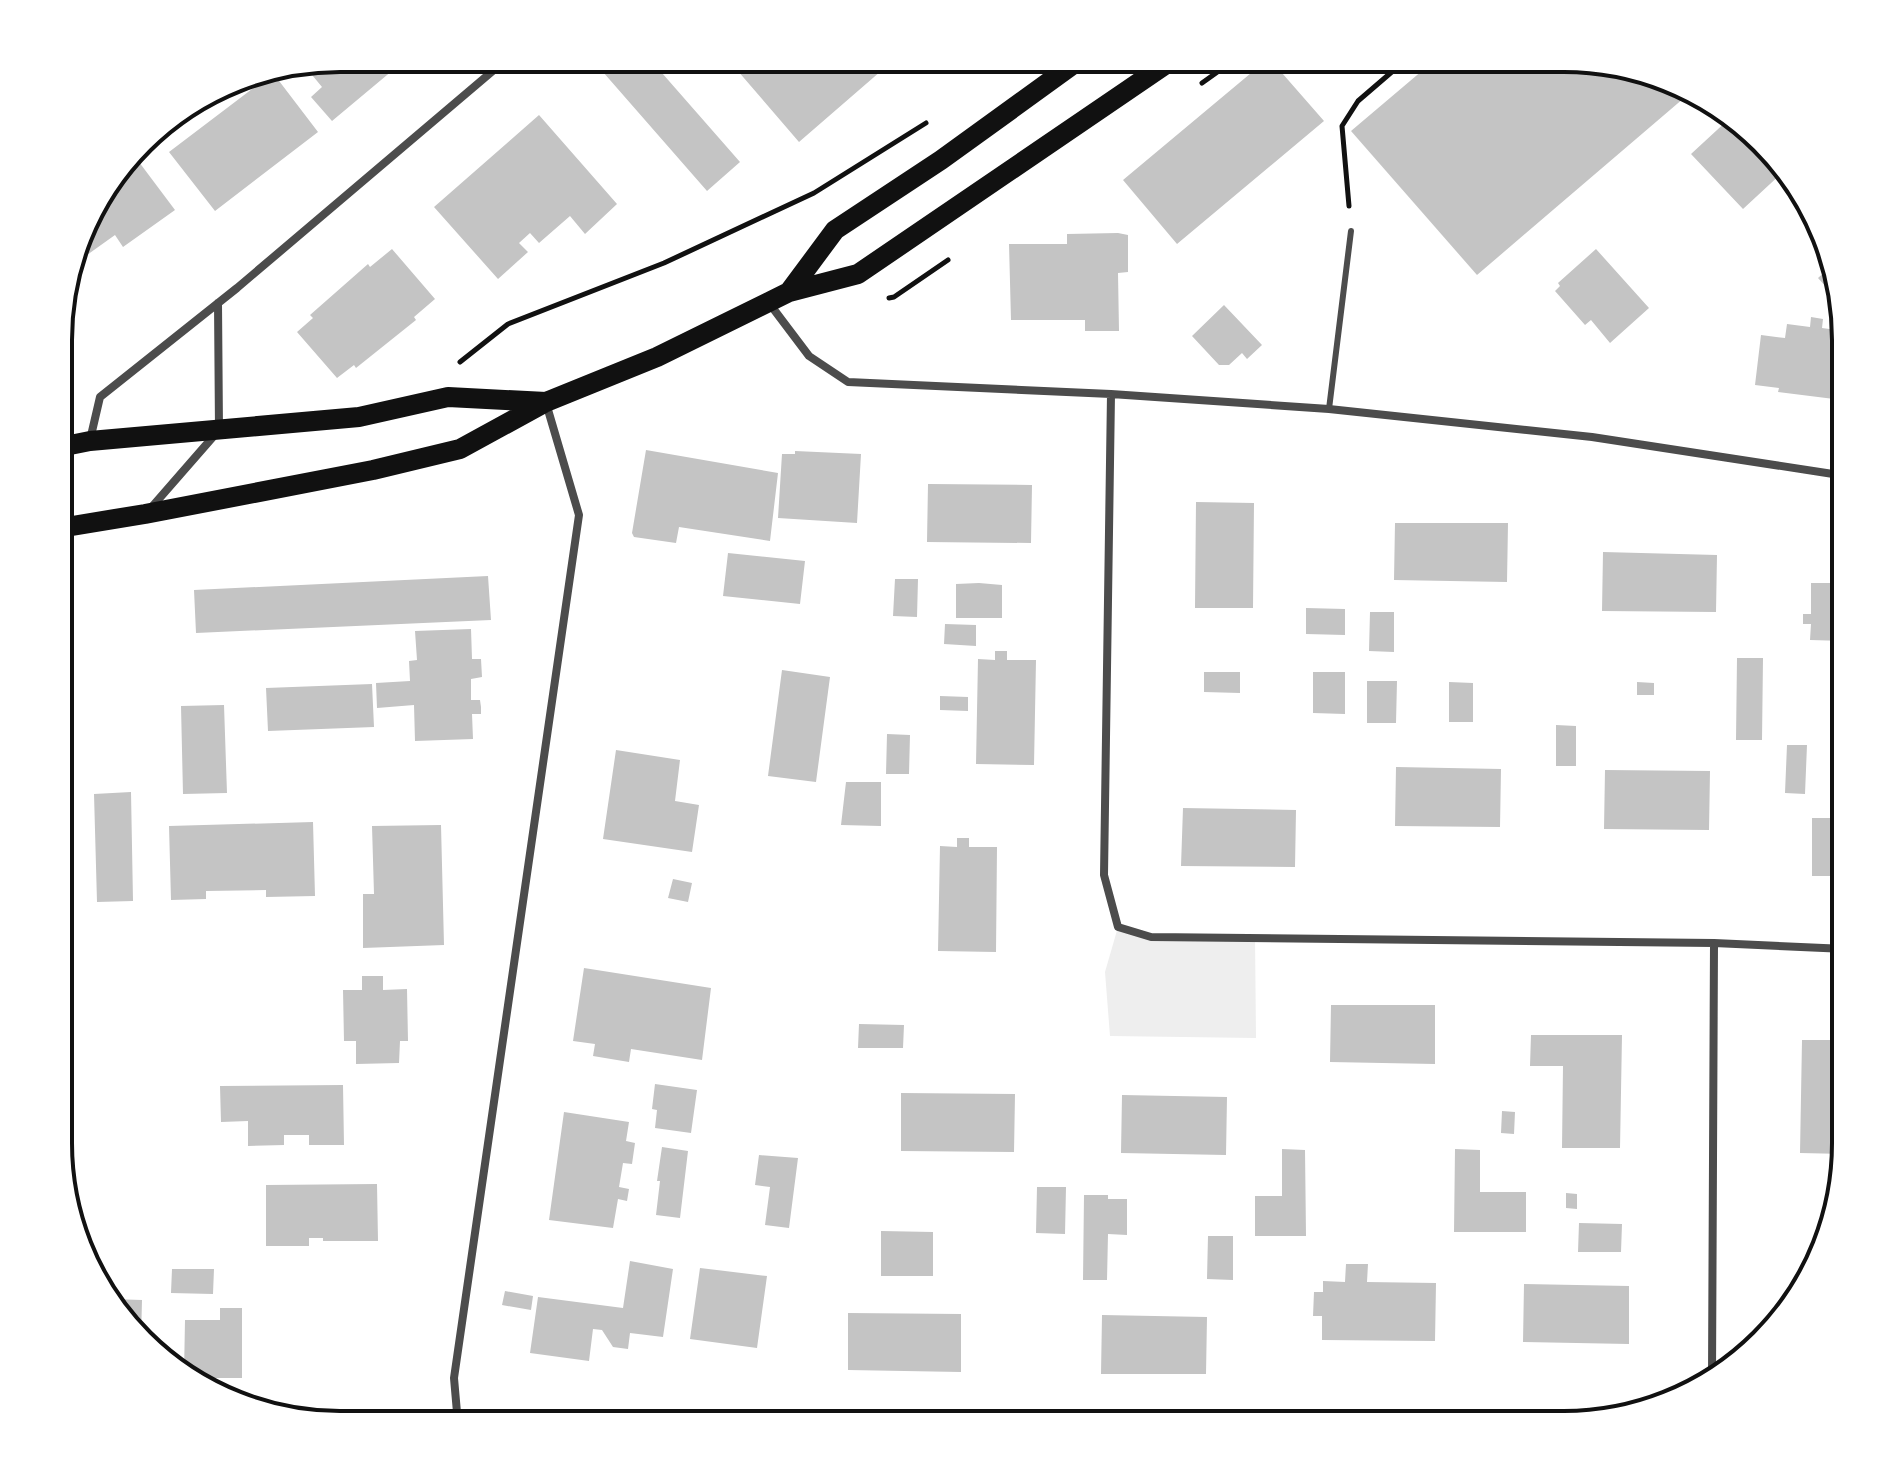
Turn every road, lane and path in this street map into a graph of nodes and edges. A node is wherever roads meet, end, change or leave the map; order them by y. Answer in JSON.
{"nodes":[{"id":1,"x":491,"y":72,"type":"edge"},
{"id":2,"x":1062,"y":73,"type":"edge"},
{"id":3,"x":1153,"y":73,"type":"edge"},
{"id":4,"x":1391,"y":73,"type":"edge"},
{"id":5,"x":936,"y":117,"type":"dead end"},
{"id":6,"x":1351,"y":231,"type":"joint"},
{"id":7,"x":789,"y":292,"type":"junction"},
{"id":8,"x":769,"y":302,"type":"junction"},
{"id":9,"x":218,"y":303,"type":"junction"},
{"id":10,"x":454,"y":366,"type":"dead end"},
{"id":11,"x":1111,"y":394,"type":"junction"},
{"id":12,"x":546,"y":402,"type":"junction"},
{"id":13,"x":1329,"y":409,"type":"junction"},
{"id":14,"x":219,"y":430,"type":"junction"},
{"id":15,"x":90,"y":441,"type":"junction"},
{"id":16,"x":72,"y":445,"type":"edge"},
{"id":17,"x":1832,"y":474,"type":"edge"},
{"id":18,"x":145,"y":514,"type":"junction"},
{"id":19,"x":72,"y":526,"type":"edge"},
{"id":20,"x":1714,"y":943,"type":"junction"},
{"id":21,"x":1831,"y":948,"type":"edge"},
{"id":22,"x":1712,"y":1367,"type":"edge"},
{"id":23,"x":457,"y":1410,"type":"edge"}],
"edges":[{"from":1,"to":9,"type":"street"},
{"from":2,"to":7,"type":"main road"},
{"from":3,"to":7,"type":"main road"},
{"from":4,"to":6,"type":"path"},
{"from":5,"to":10,"type":"path"},
{"from":6,"to":13,"type":"lane"},
{"from":7,"to":8,"type":"main road"},
{"from":8,"to":11,"type":"street"},
{"from":8,"to":12,"type":"main road"},
{"from":9,"to":14,"type":"street"},
{"from":9,"to":15,"type":"street"},
{"from":11,"to":13,"type":"street"},
{"from":11,"to":20,"type":"street"},
{"from":12,"to":14,"type":"main road"},
{"from":12,"to":18,"type":"main road"},
{"from":12,"to":23,"type":"street"},
{"from":13,"to":17,"type":"street"},
{"from":14,"to":15,"type":"main road"},
{"from":14,"to":18,"type":"street"},
{"from":15,"to":16,"type":"main road"},
{"from":18,"to":19,"type":"main road"},
{"from":20,"to":21,"type":"street"},
{"from":20,"to":22,"type":"street"}]}
